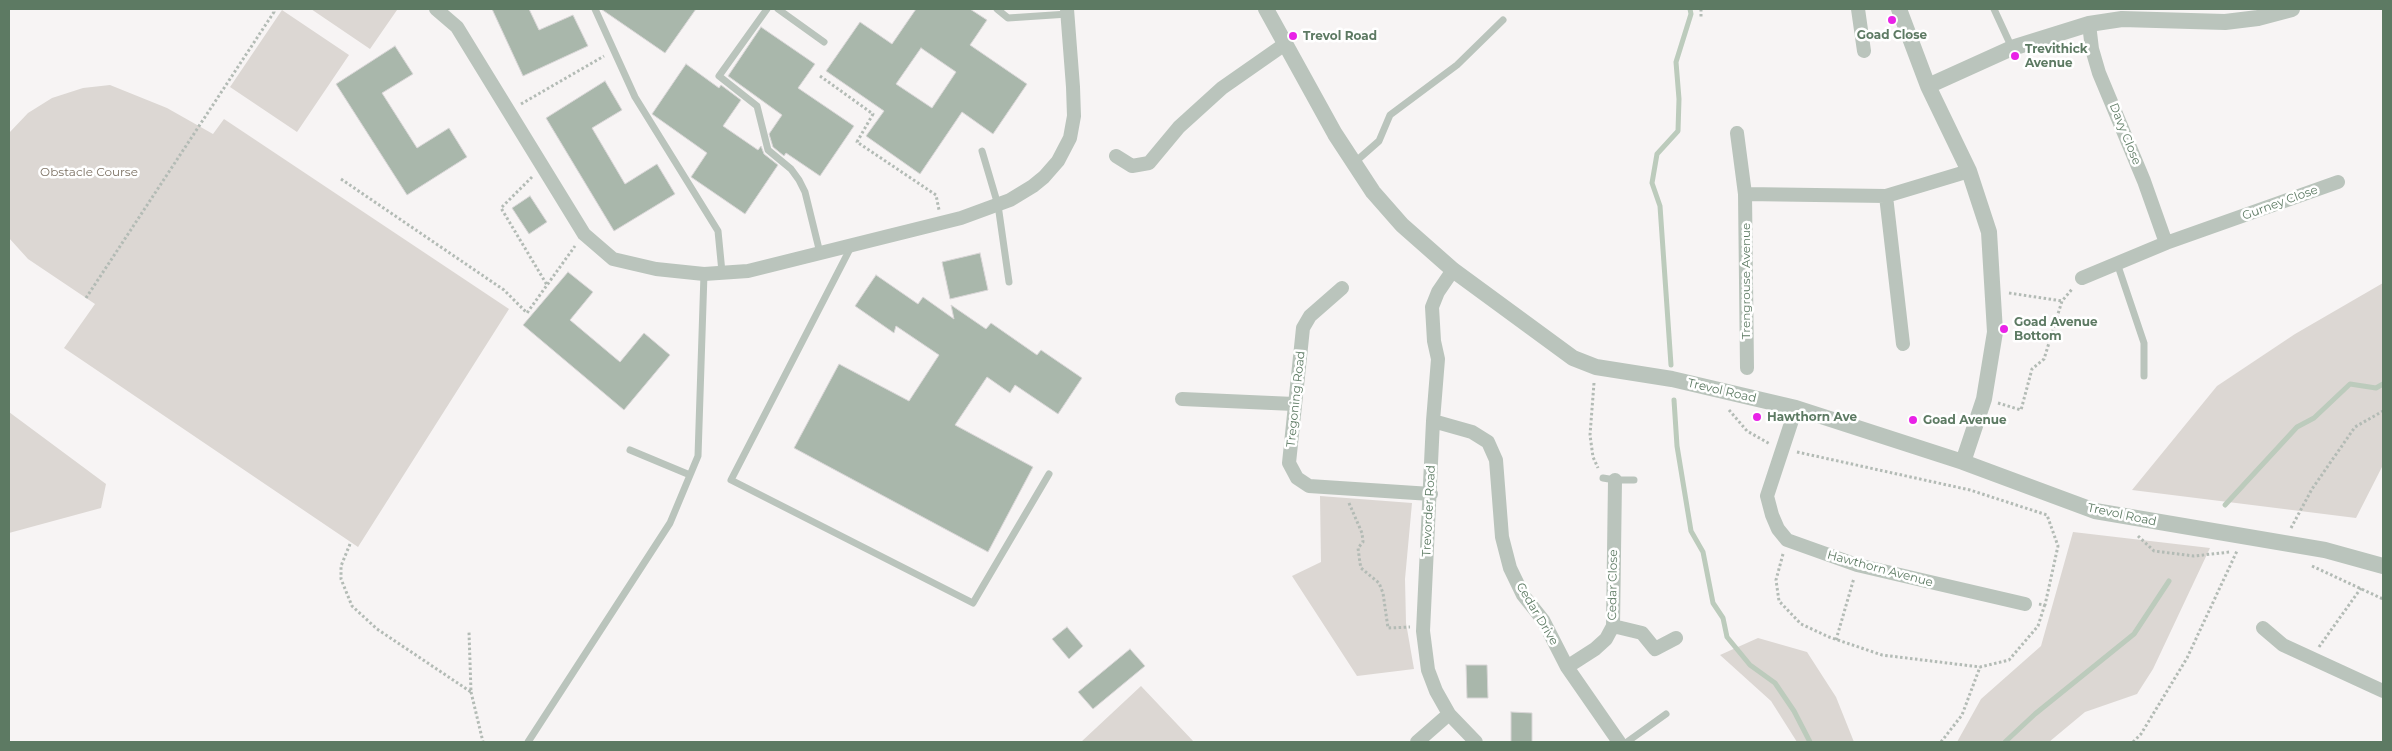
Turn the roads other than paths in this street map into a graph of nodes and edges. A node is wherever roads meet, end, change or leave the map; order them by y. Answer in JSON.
{"nodes":[{"id":1,"x":436,"y":9,"type":"edge"},
{"id":2,"x":595,"y":9,"type":"edge"},
{"id":3,"x":767,"y":9,"type":"edge"},
{"id":4,"x":778,"y":9,"type":"edge"},
{"id":5,"x":997,"y":9,"type":"edge"},
{"id":6,"x":1266,"y":9,"type":"edge"},
{"id":7,"x":1858,"y":9,"type":"edge"},
{"id":8,"x":1898,"y":9,"type":"edge"},
{"id":9,"x":1994,"y":9,"type":"edge"},
{"id":10,"x":2292,"y":9,"type":"edge"},
{"id":11,"x":1068,"y":12,"type":"edge"},
{"id":12,"x":1503,"y":20,"type":"dead end"},
{"id":13,"x":2088,"y":24,"type":"junction"},
{"id":14,"x":824,"y":42,"type":"dead end"},
{"id":15,"x":1285,"y":44,"type":"junction"},
{"id":16,"x":2012,"y":48,"type":"junction"},
{"id":17,"x":1864,"y":51,"type":"dead end"},
{"id":18,"x":1928,"y":86,"type":"junction"},
{"id":19,"x":1737,"y":133,"type":"dead end"},
{"id":20,"x":982,"y":151,"type":"dead end"},
{"id":21,"x":1116,"y":156,"type":"dead end"},
{"id":22,"x":1354,"y":163,"type":"junction"},
{"id":23,"x":1969,"y":171,"type":"junction"},
{"id":24,"x":2338,"y":182,"type":"dead end"},
{"id":25,"x":1745,"y":194,"type":"junction"},
{"id":26,"x":1886,"y":196,"type":"junction"},
{"id":27,"x":998,"y":205,"type":"junction"},
{"id":28,"x":2166,"y":243,"type":"junction"},
{"id":29,"x":852,"y":245,"type":"junction"},
{"id":30,"x":820,"y":253,"type":"junction"},
{"id":31,"x":2117,"y":263,"type":"junction"},
{"id":32,"x":1452,"y":270,"type":"junction"},
{"id":33,"x":722,"y":272,"type":"junction"},
{"id":34,"x":704,"y":274,"type":"junction"},
{"id":35,"x":2082,"y":278,"type":"dead end"},
{"id":36,"x":1009,"y":282,"type":"dead end"},
{"id":37,"x":1342,"y":288,"type":"dead end"},
{"id":38,"x":1903,"y":344,"type":"dead end"},
{"id":39,"x":1747,"y":368,"type":"dead end"},
{"id":40,"x":2144,"y":376,"type":"dead end"},
{"id":41,"x":1182,"y":399,"type":"dead end"},
{"id":42,"x":1294,"y":404,"type":"junction"},
{"id":43,"x":1796,"y":408,"type":"junction"},
{"id":44,"x":1432,"y":421,"type":"junction"},
{"id":45,"x":630,"y":450,"type":"dead end"},
{"id":46,"x":1963,"y":462,"type":"junction"},
{"id":47,"x":1049,"y":474,"type":"dead end"},
{"id":48,"x":690,"y":475,"type":"junction"},
{"id":49,"x":1609,"y":479,"type":"joint"},
{"id":50,"x":1634,"y":480,"type":"dead end"},
{"id":51,"x":1431,"y":494,"type":"junction"},
{"id":52,"x":2383,"y":566,"type":"edge"},
{"id":53,"x":2025,"y":604,"type":"road end"},
{"id":54,"x":1613,"y":626,"type":"junction"},
{"id":55,"x":2263,"y":628,"type":"dead end"},
{"id":56,"x":1676,"y":638,"type":"dead end"},
{"id":57,"x":1566,"y":667,"type":"junction"},
{"id":58,"x":2383,"y":691,"type":"edge"},
{"id":59,"x":1449,"y":714,"type":"junction"},
{"id":60,"x":1666,"y":714,"type":"dead end"},
{"id":61,"x":528,"y":742,"type":"edge"},
{"id":62,"x":1417,"y":742,"type":"edge"},
{"id":63,"x":1476,"y":742,"type":"edge"},
{"id":64,"x":1619,"y":742,"type":"edge"},
{"id":65,"x":1627,"y":742,"type":"edge"}],
"edges":[{"from":1,"to":34,"type":"street"},
{"from":2,"to":33,"type":"lane"},
{"from":3,"to":30,"type":"lane"},
{"from":4,"to":14,"type":"lane"},
{"from":5,"to":11,"type":"lane"},
{"from":6,"to":15,"type":"street","name":"Trevol Road"},
{"from":7,"to":17,"type":"street"},
{"from":8,"to":18,"type":"street"},
{"from":9,"to":16,"type":"lane"},
{"from":10,"to":13,"type":"street"},
{"from":11,"to":27,"type":"street"},
{"from":12,"to":22,"type":"lane"},
{"from":13,"to":16,"type":"street"},
{"from":13,"to":28,"type":"street","name":"Davy Close"},
{"from":15,"to":21,"type":"street"},
{"from":15,"to":22,"type":"street","name":"Trevol Road"},
{"from":16,"to":18,"type":"street"},
{"from":18,"to":23,"type":"street"},
{"from":19,"to":25,"type":"street","name":"Trengrouse Avenue"},
{"from":20,"to":27,"type":"lane"},
{"from":22,"to":32,"type":"street","name":"Trevol Road"},
{"from":23,"to":26,"type":"street"},
{"from":23,"to":46,"type":"street"},
{"from":24,"to":28,"type":"street","name":"Gurney Close"},
{"from":25,"to":26,"type":"street"},
{"from":25,"to":39,"type":"street","name":"Trengrouse Avenue"},
{"from":26,"to":38,"type":"street"},
{"from":27,"to":29,"type":"street"},
{"from":27,"to":36,"type":"lane"},
{"from":28,"to":31,"type":"street"},
{"from":29,"to":30,"type":"street"},
{"from":29,"to":47,"type":"lane"},
{"from":30,"to":33,"type":"street"},
{"from":31,"to":35,"type":"street"},
{"from":31,"to":40,"type":"lane"},
{"from":32,"to":43,"type":"street","name":"Trevol Road"},
{"from":32,"to":44,"type":"street","name":"Trevorder Road"},
{"from":33,"to":34,"type":"street"},
{"from":34,"to":48,"type":"lane"},
{"from":37,"to":42,"type":"street","name":"Tregoning Road"},
{"from":41,"to":42,"type":"street"},
{"from":42,"to":51,"type":"street","name":"Tregoning Road"},
{"from":43,"to":46,"type":"street","name":"Trevol Road"},
{"from":43,"to":53,"type":"street","name":"Hawthorn Avenue"},
{"from":44,"to":51,"type":"street","name":"Trevorder Road"},
{"from":44,"to":57,"type":"street","name":"Cedar Drive"},
{"from":45,"to":48,"type":"lane"},
{"from":46,"to":52,"type":"street","name":"Trevol Road"},
{"from":48,"to":61,"type":"lane"},
{"from":49,"to":50,"type":"lane"},
{"from":49,"to":54,"type":"street","name":"Cedar Close"},
{"from":51,"to":59,"type":"street","name":"Trevorder Road"},
{"from":54,"to":56,"type":"street"},
{"from":54,"to":57,"type":"street","name":"Cedar Close"},
{"from":55,"to":58,"type":"street"},
{"from":57,"to":64,"type":"street","name":"Cedar Drive"},
{"from":59,"to":62,"type":"street"},
{"from":59,"to":63,"type":"street","name":"Trevorder Road"},
{"from":60,"to":65,"type":"lane"}]}
